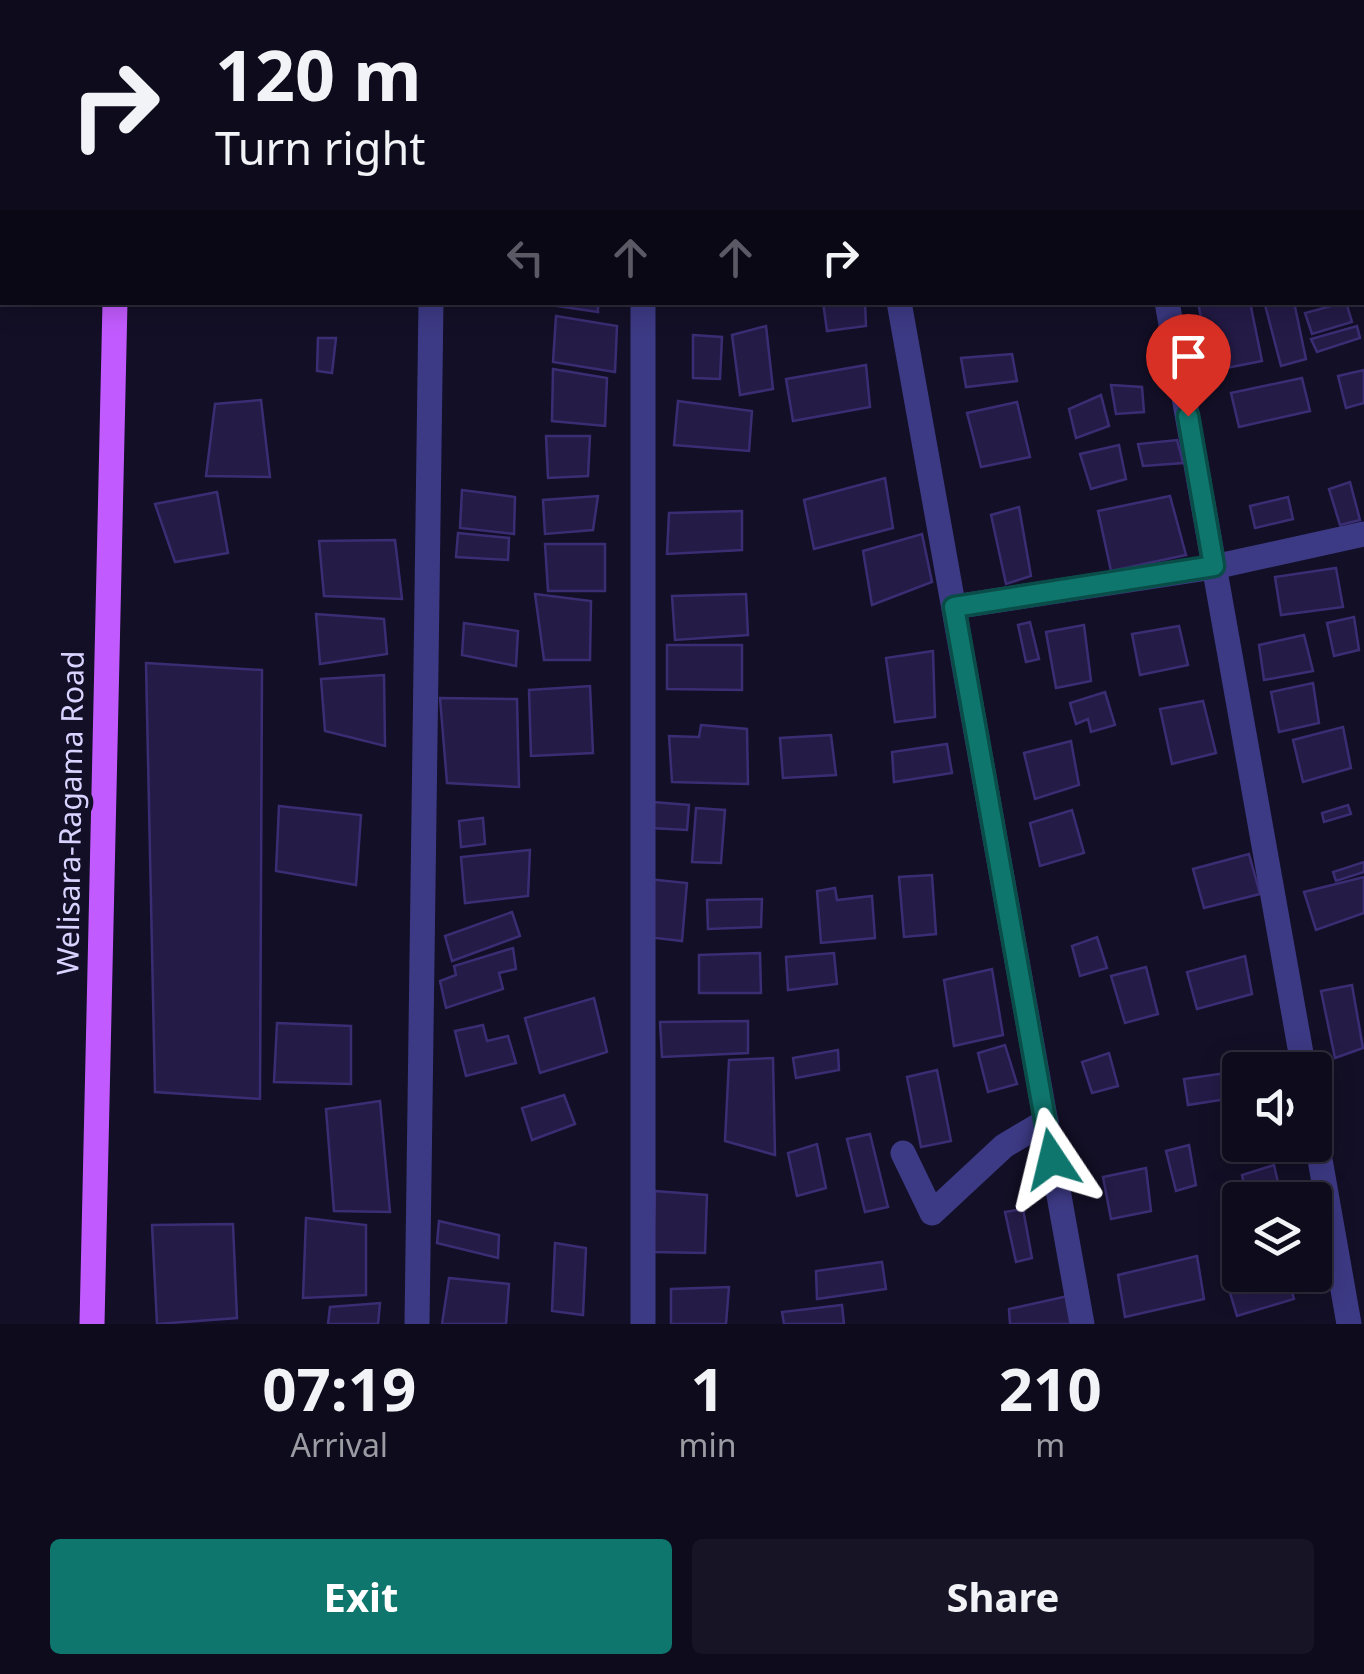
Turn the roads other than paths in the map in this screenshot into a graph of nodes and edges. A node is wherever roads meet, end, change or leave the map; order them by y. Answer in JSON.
{"nodes":[{"id":1,"x":115,"y":305,"type":"edge"},
{"id":2,"x":431,"y":305,"type":"edge"},
{"id":3,"x":643,"y":305,"type":"edge"},
{"id":4,"x":901,"y":305,"type":"edge"},
{"id":5,"x":1168,"y":305,"type":"edge"},
{"id":6,"x":1364,"y":534,"type":"edge"},
{"id":7,"x":1214,"y":566,"type":"junction"},
{"id":8,"x":954,"y":607,"type":"junction"},
{"id":9,"x":1301,"y":1052,"type":"edge"},
{"id":10,"x":1046,"y":1121,"type":"junction"},
{"id":11,"x":903,"y":1153,"type":"dead end"},
{"id":12,"x":1321,"y":1162,"type":"edge"},
{"id":13,"x":92,"y":1324,"type":"edge"},
{"id":14,"x":416,"y":1324,"type":"edge"},
{"id":15,"x":642,"y":1324,"type":"edge"},
{"id":16,"x":1082,"y":1324,"type":"edge"},
{"id":17,"x":1350,"y":1324,"type":"edge"}],
"edges":[{"from":1,"to":13,"type":"main road","name":"Welisara-Ragama Road"},
{"from":2,"to":14,"type":"street"},
{"from":3,"to":15,"type":"street"},
{"from":4,"to":8,"type":"street"},
{"from":5,"to":7,"type":"street"},
{"from":6,"to":7,"type":"street"},
{"from":7,"to":8,"type":"street"},
{"from":7,"to":9,"type":"street"},
{"from":8,"to":10,"type":"street"},
{"from":10,"to":11,"type":"street"},
{"from":10,"to":16,"type":"street"},
{"from":12,"to":17,"type":"street"}]}
